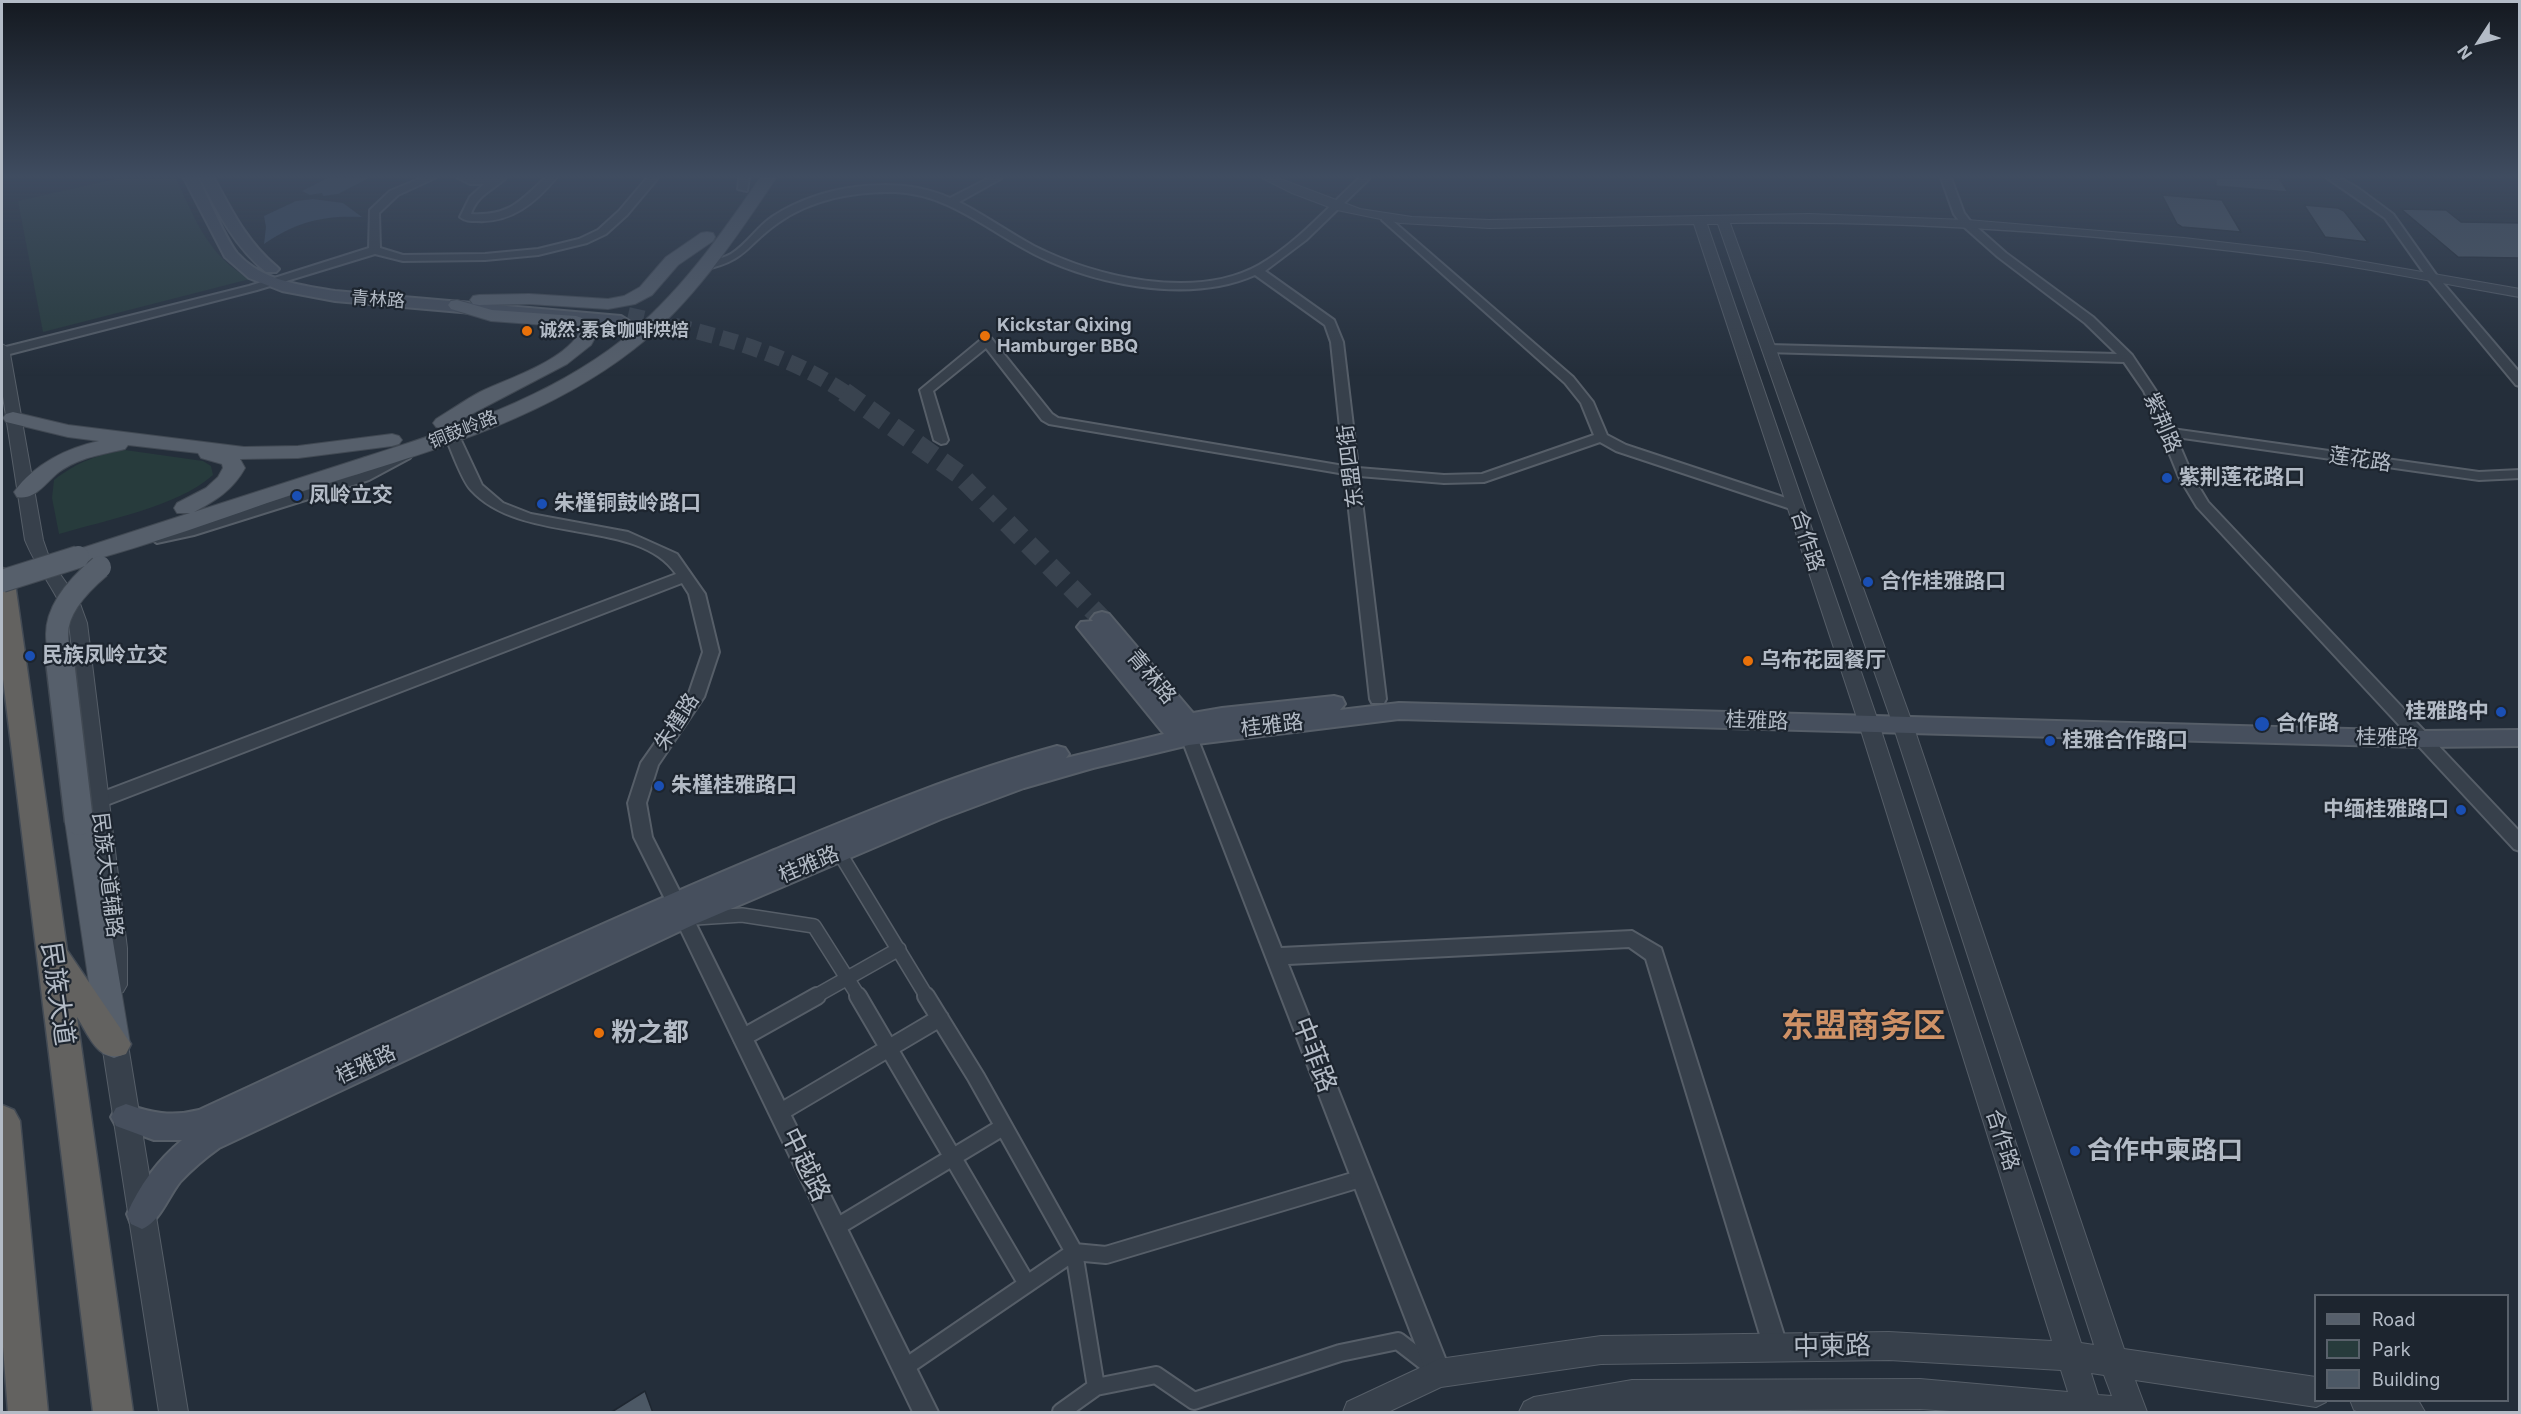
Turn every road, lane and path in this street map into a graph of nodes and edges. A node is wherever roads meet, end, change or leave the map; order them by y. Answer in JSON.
{"nodes":[{"id":1,"x":225,"y":244,"type":"edge"},
{"id":2,"x":245,"y":244,"type":"edge"},
{"id":3,"x":375,"y":244,"type":"edge"},
{"id":4,"x":574,"y":244,"type":"edge"},
{"id":5,"x":697,"y":244,"type":"edge"},
{"id":6,"x":701,"y":244,"type":"edge"},
{"id":7,"x":720,"y":244,"type":"edge"},
{"id":8,"x":749,"y":244,"type":"edge"},
{"id":9,"x":1025,"y":244,"type":"edge"},
{"id":10,"x":1294,"y":244,"type":"edge"},
{"id":11,"x":1415,"y":244,"type":"edge"},
{"id":12,"x":1707,"y":244,"type":"edge"},
{"id":13,"x":1731,"y":244,"type":"edge"},
{"id":14,"x":1990,"y":244,"type":"edge"},
{"id":15,"x":2201,"y":244,"type":"edge"},
{"id":16,"x":2409,"y":244,"type":"edge"},
{"id":17,"x":375,"y":250,"type":"junction"},
{"id":18,"x":703,"y":267,"type":"junction"},
{"id":19,"x":1257,"y":271,"type":"junction"},
{"id":20,"x":288,"y":277,"type":"junction"},
{"id":21,"x":2433,"y":278,"type":"junction"},
{"id":22,"x":271,"y":282,"type":"junction"},
{"id":23,"x":2520,"y":293,"type":"edge"},
{"id":24,"x":465,"y":303,"type":"junction"},
{"id":25,"x":624,"y":318,"type":"tunnel mouth"},
{"id":26,"x":1769,"y":349,"type":"junction"},
{"id":27,"x":2,"y":350,"type":"edge"},
{"id":28,"x":2128,"y":358,"type":"junction"},
{"id":29,"x":2520,"y":382,"type":"edge"},
{"id":30,"x":13,"y":418,"type":"junction"},
{"id":31,"x":447,"y":429,"type":"junction"},
{"id":32,"x":2166,"y":432,"type":"junction"},
{"id":33,"x":1601,"y":437,"type":"junction"},
{"id":34,"x":393,"y":440,"type":"junction"},
{"id":35,"x":941,"y":440,"type":"dead end"},
{"id":36,"x":422,"y":446,"type":"junction"},
{"id":37,"x":1351,"y":471,"type":"junction"},
{"id":38,"x":2520,"y":474,"type":"edge"},
{"id":39,"x":25,"y":492,"type":"junction"},
{"id":40,"x":1796,"y":506,"type":"junction"},
{"id":41,"x":186,"y":515,"type":"junction"},
{"id":42,"x":153,"y":538,"type":"junction"},
{"id":43,"x":114,"y":545,"type":"junction"},
{"id":44,"x":84,"y":556,"type":"junction"},
{"id":45,"x":2,"y":566,"type":"edge"},
{"id":46,"x":685,"y":576,"type":"junction"},
{"id":47,"x":2,"y":578,"type":"edge"},
{"id":48,"x":1095,"y":623,"type":"tunnel mouth"},
{"id":49,"x":1378,"y":699,"type":"junction"},
{"id":50,"x":1867,"y":717,"type":"junction"},
{"id":51,"x":1900,"y":718,"type":"junction"},
{"id":52,"x":2520,"y":723,"type":"edge"},
{"id":53,"x":2414,"y":731,"type":"junction"},
{"id":54,"x":1186,"y":732,"type":"junction"},
{"id":55,"x":2520,"y":738,"type":"edge"},
{"id":56,"x":88,"y":811,"type":"junction"},
{"id":57,"x":2520,"y":844,"type":"edge"},
{"id":58,"x":839,"y":852,"type":"junction"},
{"id":59,"x":680,"y":910,"type":"junction"},
{"id":60,"x":898,"y":949,"type":"junction"},
{"id":61,"x":51,"y":951,"type":"junction"},
{"id":62,"x":1276,"y":956,"type":"junction"},
{"id":63,"x":848,"y":978,"type":"junction"},
{"id":64,"x":940,"y":1018,"type":"junction"},
{"id":65,"x":742,"y":1038,"type":"junction"},
{"id":66,"x":114,"y":1044,"type":"junction"},
{"id":67,"x":889,"y":1048,"type":"junction"},
{"id":68,"x":779,"y":1113,"type":"junction"},
{"id":69,"x":126,"y":1117,"type":"junction"},
{"id":70,"x":2,"y":1121,"type":"edge"},
{"id":71,"x":1003,"y":1126,"type":"junction"},
{"id":72,"x":953,"y":1156,"type":"junction"},
{"id":73,"x":1363,"y":1178,"type":"junction"},
{"id":74,"x":142,"y":1214,"type":"junction"},
{"id":75,"x":836,"y":1228,"type":"junction"},
{"id":76,"x":1074,"y":1252,"type":"junction"},
{"id":77,"x":2,"y":1277,"type":"edge"},
{"id":78,"x":1027,"y":1284,"type":"junction"},
{"id":79,"x":20,"y":1327,"type":"junction"},
{"id":80,"x":1776,"y":1347,"type":"junction"},
{"id":81,"x":2071,"y":1356,"type":"junction"},
{"id":82,"x":2113,"y":1360,"type":"junction"},
{"id":83,"x":904,"y":1368,"type":"junction"},
{"id":84,"x":1439,"y":1373,"type":"junction"},
{"id":85,"x":1096,"y":1387,"type":"junction"},
{"id":86,"x":2314,"y":1392,"type":"edge"},
{"id":87,"x":2368,"y":1402,"type":"edge"},
{"id":88,"x":2089,"y":1411,"type":"edge"},
{"id":89,"x":28,"y":1413,"type":"edge"},
{"id":90,"x":112,"y":1413,"type":"edge"},
{"id":91,"x":174,"y":1413,"type":"edge"},
{"id":92,"x":926,"y":1413,"type":"edge"},
{"id":93,"x":1061,"y":1413,"type":"edge"},
{"id":94,"x":1357,"y":1413,"type":"edge"},
{"id":95,"x":1534,"y":1413,"type":"edge"},
{"id":96,"x":2132,"y":1413,"type":"edge"},
{"id":97,"x":2410,"y":1413,"type":"edge"}],
"edges":[{"from":1,"to":22,"type":"main road","name":"青林路"},
{"from":2,"to":20,"type":"main road","name":"青林路"},
{"from":3,"to":17,"type":"street"},
{"from":4,"to":17,"type":"street"},
{"from":5,"to":24,"type":"main road"},
{"from":6,"to":31,"type":"main road","name":"铜鼓岭路"},
{"from":7,"to":18,"type":"main road","name":"铜鼓岭路"},
{"from":8,"to":18,"type":"street"},
{"from":9,"to":19,"type":"street"},
{"from":10,"to":19,"type":"street"},
{"from":11,"to":33,"type":"street"},
{"from":12,"to":40,"type":"street","name":"合作路"},
{"from":13,"to":26,"type":"street"},
{"from":14,"to":28,"type":"street","name":"紫荆路"},
{"from":15,"to":21,"type":"street"},
{"from":16,"to":21,"type":"street"},
{"from":17,"to":20,"type":"street"},
{"from":18,"to":31,"type":"main road","name":"铜鼓岭路"},
{"from":19,"to":37,"type":"street","name":"东盟四街"},
{"from":20,"to":22,"type":"street"},
{"from":20,"to":24,"type":"main road","name":"青林路"},
{"from":21,"to":23,"type":"street"},
{"from":21,"to":29,"type":"street"},
{"from":22,"to":24,"type":"main road","name":"青林路"},
{"from":22,"to":27,"type":"street"},
{"from":24,"to":25,"type":"main road","name":"青林路"},
{"from":24,"to":31,"type":"main road"},
{"from":26,"to":28,"type":"street"},
{"from":26,"to":51,"type":"street"},
{"from":27,"to":30,"type":"street","name":"民族大道辅路"},
{"from":28,"to":32,"type":"street","name":"紫荆路"},
{"from":30,"to":34,"type":"main road"},
{"from":30,"to":39,"type":"street","name":"民族大道辅路"},
{"from":31,"to":34,"type":"main road","name":"铜鼓岭路"},
{"from":31,"to":36,"type":"main road","name":"铜鼓岭路"},
{"from":31,"to":46,"type":"street","name":"朱槿路"},
{"from":32,"to":38,"type":"street","name":"莲花路"},
{"from":32,"to":53,"type":"street","name":"紫荆路"},
{"from":33,"to":37,"type":"street"},
{"from":33,"to":40,"type":"street"},
{"from":34,"to":41,"type":"main road","name":"铜鼓岭路"},
{"from":35,"to":37,"type":"street"},
{"from":36,"to":41,"type":"main road","name":"铜鼓岭路"},
{"from":36,"to":42,"type":"street"},
{"from":37,"to":49,"type":"street","name":"东盟四街"},
{"from":39,"to":41,"type":"main road"},
{"from":39,"to":56,"type":"street","name":"民族大道辅路"},
{"from":40,"to":50,"type":"street","name":"合作路"},
{"from":41,"to":42,"type":"main road"},
{"from":41,"to":43,"type":"main road","name":"铜鼓岭路"},
{"from":41,"to":44,"type":"main road","name":"铜鼓岭路"},
{"from":42,"to":43,"type":"street"},
{"from":42,"to":44,"type":"main road"},
{"from":43,"to":44,"type":"main road","name":"铜鼓岭路"},
{"from":44,"to":45,"type":"main road"},
{"from":44,"to":47,"type":"main road","bridge":true},
{"from":44,"to":56,"type":"main road","bridge":true},
{"from":46,"to":56,"type":"street"},
{"from":46,"to":59,"type":"street","name":"朱槿路"},
{"from":47,"to":61,"type":"highway","name":"民族大道"},
{"from":48,"to":54,"type":"main road","name":"青林路"},
{"from":49,"to":50,"type":"main road","name":"桂雅路"},
{"from":49,"to":54,"type":"main road","name":"桂雅路"},
{"from":50,"to":51,"type":"main road","name":"桂雅路"},
{"from":50,"to":54,"type":"main road","name":"桂雅路"},
{"from":50,"to":81,"type":"street","name":"合作路"},
{"from":51,"to":53,"type":"main road","name":"桂雅路"},
{"from":51,"to":82,"type":"street"},
{"from":52,"to":53,"type":"main road","name":"桂雅路"},
{"from":53,"to":55,"type":"main road","name":"桂雅路"},
{"from":53,"to":57,"type":"street","name":"紫荆路"},
{"from":54,"to":58,"type":"main road","name":"桂雅路"},
{"from":54,"to":59,"type":"main road","name":"桂雅路"},
{"from":54,"to":62,"type":"street","name":"中菲路"},
{"from":56,"to":66,"type":"main road"},
{"from":58,"to":59,"type":"main road","name":"桂雅路"},
{"from":58,"to":60,"type":"street"},
{"from":59,"to":63,"type":"street"},
{"from":59,"to":65,"type":"street","name":"中越路"},
{"from":59,"to":69,"type":"main road","name":"桂雅路"},
{"from":59,"to":74,"type":"main road","name":"桂雅路"},
{"from":60,"to":63,"type":"street"},
{"from":60,"to":64,"type":"street"},
{"from":61,"to":66,"type":"highway"},
{"from":61,"to":90,"type":"highway","name":"民族大道"},
{"from":62,"to":73,"type":"street","name":"中菲路"},
{"from":62,"to":80,"type":"street"},
{"from":63,"to":65,"type":"street"},
{"from":63,"to":67,"type":"street"},
{"from":64,"to":67,"type":"street"},
{"from":64,"to":71,"type":"street"},
{"from":65,"to":68,"type":"street","name":"中越路"},
{"from":66,"to":69,"type":"street"},
{"from":67,"to":68,"type":"street"},
{"from":67,"to":72,"type":"street"},
{"from":68,"to":75,"type":"street","name":"中越路"},
{"from":69,"to":74,"type":"street"},
{"from":70,"to":79,"type":"highway"},
{"from":71,"to":72,"type":"street"},
{"from":71,"to":76,"type":"street"},
{"from":72,"to":75,"type":"street"},
{"from":72,"to":78,"type":"street"},
{"from":73,"to":76,"type":"street"},
{"from":73,"to":84,"type":"street","name":"中菲路"},
{"from":74,"to":91,"type":"street"},
{"from":75,"to":83,"type":"street","name":"中越路"},
{"from":76,"to":78,"type":"street"},
{"from":76,"to":85,"type":"street"},
{"from":77,"to":79,"type":"highway"},
{"from":78,"to":83,"type":"street"},
{"from":79,"to":89,"type":"highway"},
{"from":80,"to":81,"type":"street","name":"中柬路"},
{"from":80,"to":84,"type":"street","name":"中柬路"},
{"from":81,"to":82,"type":"street","name":"中柬路"},
{"from":81,"to":88,"type":"street","name":"合作路"},
{"from":82,"to":86,"type":"street","name":"中柬路"},
{"from":82,"to":96,"type":"street"},
{"from":83,"to":92,"type":"street","name":"中越路"},
{"from":84,"to":85,"type":"street"},
{"from":84,"to":94,"type":"street","name":"中柬路"},
{"from":85,"to":93,"type":"street"},
{"from":87,"to":97,"type":"street"},
{"from":88,"to":95,"type":"street","name":"中柬路"},
{"from":88,"to":96,"type":"street","name":"中柬路"}]}
